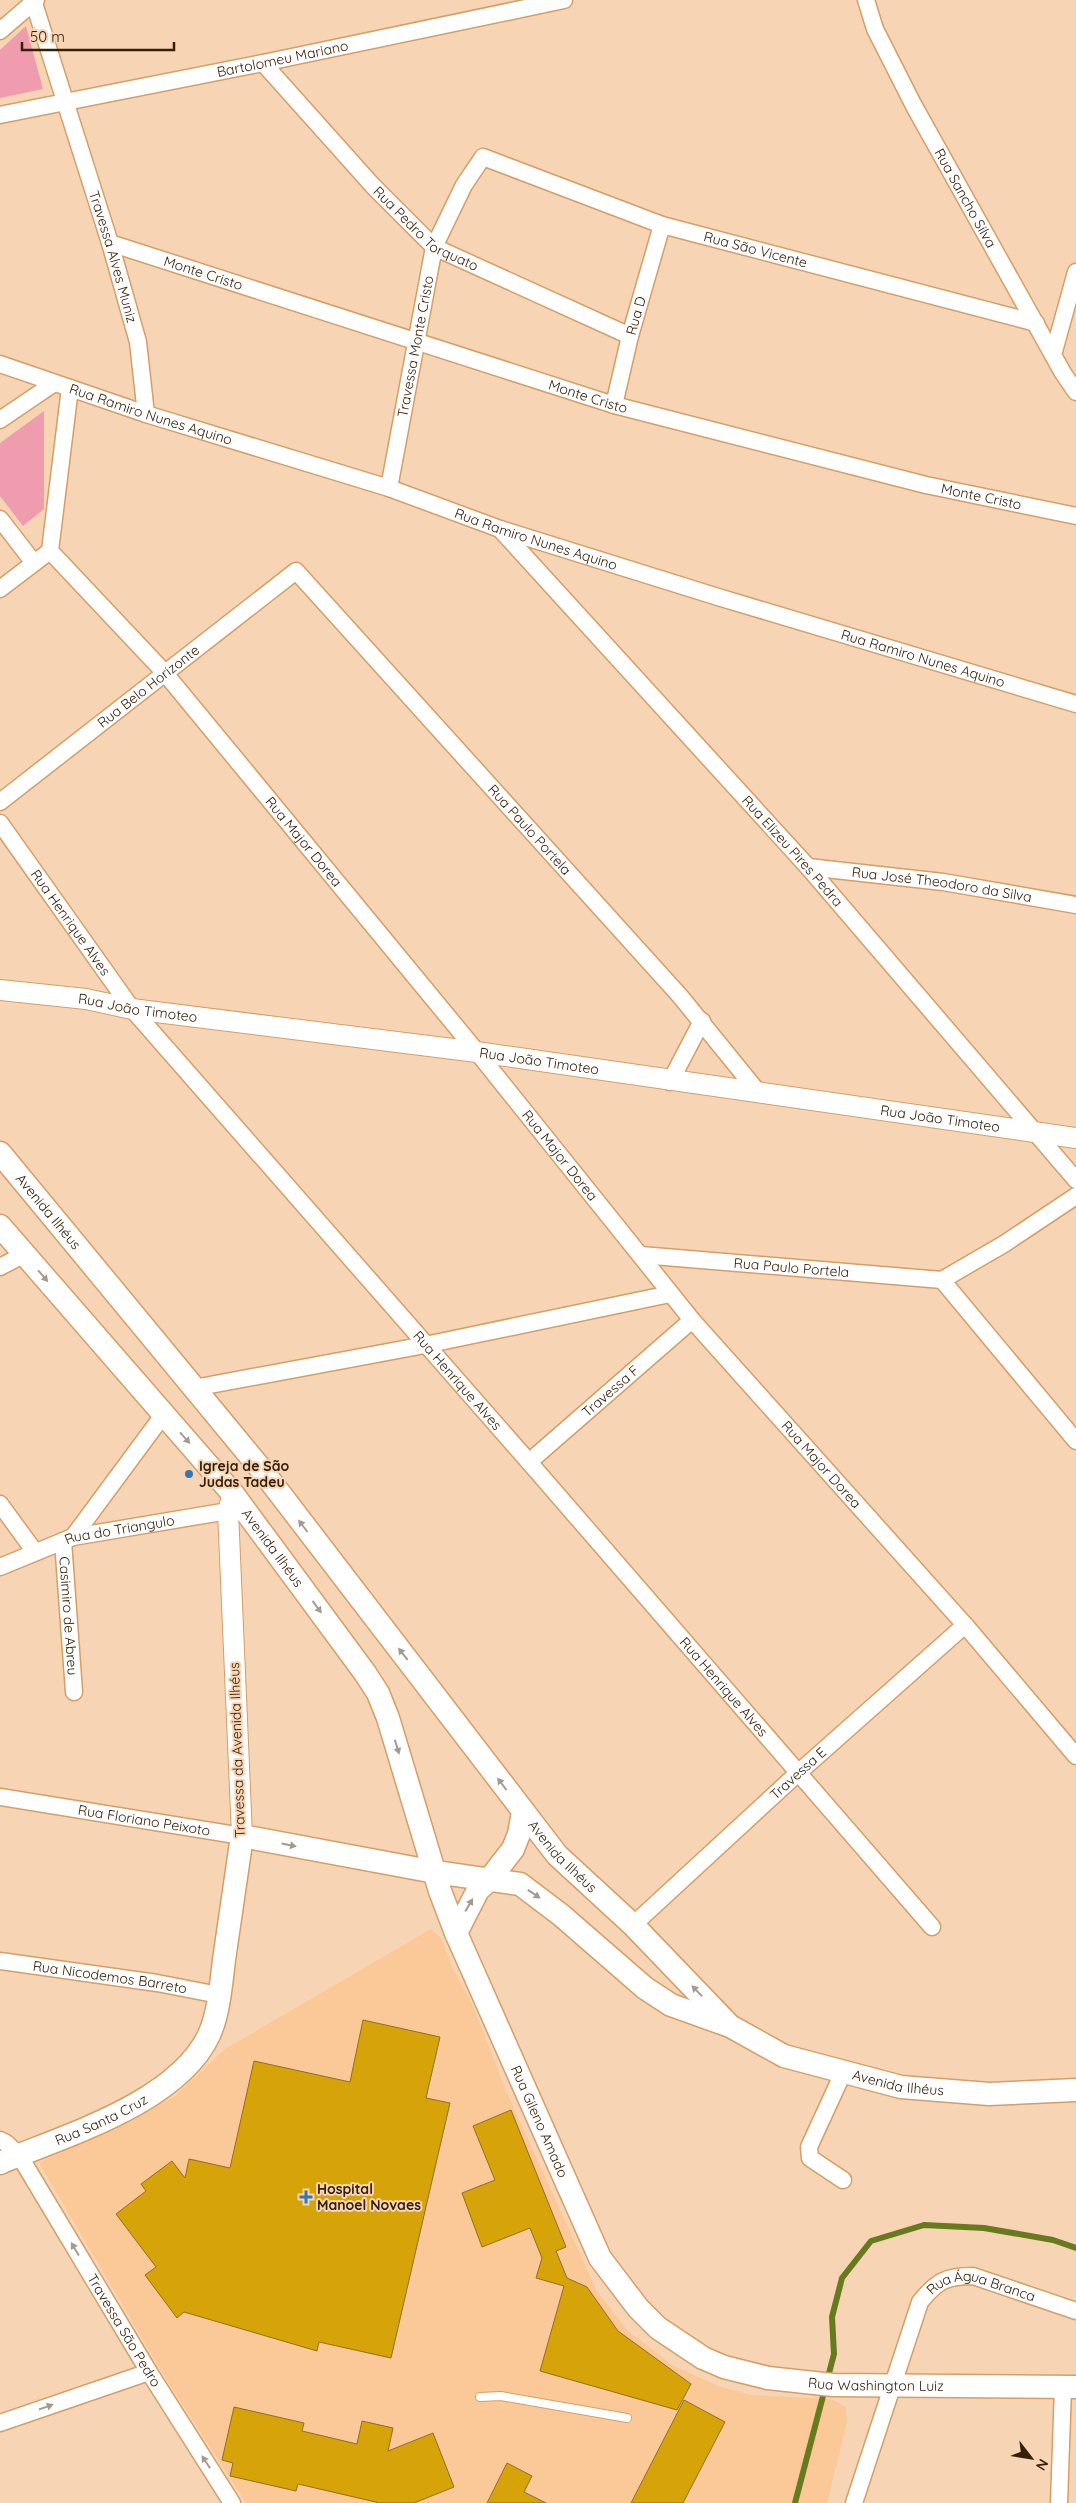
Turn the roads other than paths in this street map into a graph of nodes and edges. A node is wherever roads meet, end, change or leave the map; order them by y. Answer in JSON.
{"nodes":[{"id":1,"x":564,"y":0,"type":"edge"},
{"id":2,"x":866,"y":0,"type":"edge"},
{"id":3,"x":34,"y":1,"type":"edge"},
{"id":4,"x":0,"y":31,"type":"edge"},
{"id":5,"x":263,"y":64,"type":"junction"},
{"id":6,"x":64,"y":103,"type":"junction"},
{"id":7,"x":0,"y":115,"type":"edge"},
{"id":8,"x":483,"y":157,"type":"joint"},
{"id":9,"x":662,"y":225,"type":"junction"},
{"id":10,"x":110,"y":243,"type":"junction"},
{"id":11,"x":434,"y":247,"type":"junction"},
{"id":12,"x":1076,"y":272,"type":"edge"},
{"id":13,"x":1036,"y":323,"type":"junction"},
{"id":14,"x":630,"y":336,"type":"junction"},
{"id":15,"x":416,"y":342,"type":"junction"},
{"id":16,"x":1053,"y":354,"type":"junction"},
{"id":17,"x":0,"y":364,"type":"edge"},
{"id":18,"x":53,"y":384,"type":"junction"},
{"id":19,"x":70,"y":388,"type":"junction"},
{"id":20,"x":1076,"y":392,"type":"edge"},
{"id":21,"x":614,"y":405,"type":"junction"},
{"id":22,"x":146,"y":414,"type":"junction"},
{"id":23,"x":0,"y":420,"type":"edge"},
{"id":24,"x":389,"y":488,"type":"junction"},
{"id":25,"x":1076,"y":516,"type":"edge"},
{"id":26,"x":0,"y":519,"type":"edge"},
{"id":27,"x":500,"y":529,"type":"junction"},
{"id":28,"x":50,"y":551,"type":"junction"},
{"id":29,"x":34,"y":563,"type":"junction"},
{"id":30,"x":296,"y":571,"type":"joint"},
{"id":31,"x":0,"y":589,"type":"edge"},
{"id":32,"x":164,"y":672,"type":"junction"},
{"id":33,"x":1076,"y":704,"type":"edge"},
{"id":34,"x":0,"y":802,"type":"edge"},
{"id":35,"x":0,"y":823,"type":"edge"},
{"id":36,"x":808,"y":867,"type":"junction"},
{"id":37,"x":1076,"y":905,"type":"edge"},
{"id":38,"x":0,"y":990,"type":"edge"},
{"id":39,"x":132,"y":1009,"type":"junction"},
{"id":40,"x":702,"y":1021,"type":"junction"},
{"id":41,"x":477,"y":1052,"type":"junction"},
{"id":42,"x":670,"y":1082,"type":"junction"},
{"id":43,"x":758,"y":1092,"type":"junction"},
{"id":44,"x":1035,"y":1133,"type":"junction"},
{"id":45,"x":1076,"y":1138,"type":"edge"},
{"id":46,"x":0,"y":1153,"type":"edge"},
{"id":47,"x":1076,"y":1180,"type":"edge"},
{"id":48,"x":1076,"y":1196,"type":"edge"},
{"id":49,"x":0,"y":1226,"type":"edge"},
{"id":50,"x":25,"y":1254,"type":"junction"},
{"id":51,"x":641,"y":1255,"type":"junction"},
{"id":52,"x":0,"y":1267,"type":"edge"},
{"id":53,"x":942,"y":1280,"type":"junction"},
{"id":54,"x":670,"y":1294,"type":"junction"},
{"id":55,"x":692,"y":1320,"type":"junction"},
{"id":56,"x":425,"y":1346,"type":"junction"},
{"id":57,"x":194,"y":1388,"type":"junction"},
{"id":58,"x":164,"y":1414,"type":"junction"},
{"id":59,"x":1076,"y":1441,"type":"edge"},
{"id":60,"x":529,"y":1462,"type":"junction"},
{"id":61,"x":230,"y":1502,"type":"junction"},
{"id":62,"x":0,"y":1504,"type":"edge"},
{"id":63,"x":68,"y":1539,"type":"junction"},
{"id":64,"x":35,"y":1552,"type":"junction"},
{"id":65,"x":0,"y":1567,"type":"edge"},
{"id":66,"x":966,"y":1625,"type":"junction"},
{"id":67,"x":74,"y":1692,"type":"dead end"},
{"id":68,"x":1076,"y":1756,"type":"edge"},
{"id":69,"x":798,"y":1773,"type":"junction"},
{"id":70,"x":0,"y":1797,"type":"edge"},
{"id":71,"x":523,"y":1812,"type":"junction"},
{"id":72,"x":242,"y":1836,"type":"junction"},
{"id":73,"x":435,"y":1872,"type":"junction"},
{"id":74,"x":489,"y":1880,"type":"junction"},
{"id":75,"x":633,"y":1925,"type":"junction"},
{"id":76,"x":932,"y":1927,"type":"dead end"},
{"id":77,"x":456,"y":1933,"type":"junction"},
{"id":78,"x":0,"y":1961,"type":"edge"},
{"id":79,"x":219,"y":1995,"type":"junction"},
{"id":80,"x":730,"y":2026,"type":"junction"},
{"id":81,"x":193,"y":2060,"type":"joint"},
{"id":82,"x":843,"y":2073,"type":"junction"},
{"id":83,"x":1076,"y":2090,"type":"edge"},
{"id":84,"x":0,"y":2140,"type":"edge"},
{"id":85,"x":10,"y":2159,"type":"edge"},
{"id":86,"x":842,"y":2180,"type":"dead end"},
{"id":87,"x":1076,"y":2312,"type":"edge"},
{"id":88,"x":683,"y":2345,"type":"joint"},
{"id":89,"x":149,"y":2372,"type":"junction"},
{"id":90,"x":894,"y":2385,"type":"junction"},
{"id":91,"x":1069,"y":2387,"type":"edge"},
{"id":92,"x":480,"y":2397,"type":"dead end"},
{"id":93,"x":627,"y":2418,"type":"dead end"},
{"id":94,"x":0,"y":2423,"type":"edge"},
{"id":95,"x":232,"y":2503,"type":"edge"},
{"id":96,"x":854,"y":2503,"type":"edge"},
{"id":97,"x":1059,"y":2503,"type":"edge"}],
"edges":[{"from":1,"to":5,"type":"street","name":"Bartolomeu Mariano"},
{"from":2,"to":13,"type":"street","name":"Rua Sancho Silva"},
{"from":3,"to":4,"type":"street"},
{"from":3,"to":6,"type":"street","name":"Travessa Alves Muniz"},
{"from":5,"to":6,"type":"street","name":"Bartolomeu Mariano"},
{"from":5,"to":11,"type":"street","name":"Rua Pedro Torquato"},
{"from":6,"to":7,"type":"street","name":"Bartolomeu Mariano"},
{"from":6,"to":10,"type":"street","name":"Travessa Alves Muniz"},
{"from":8,"to":9,"type":"street","name":"Rua São Vicente"},
{"from":8,"to":11,"type":"street","name":"Travessa Monte Cristo"},
{"from":9,"to":13,"type":"street","name":"Rua São Vicente"},
{"from":9,"to":14,"type":"street","name":"Rua D"},
{"from":10,"to":15,"type":"street","name":"Monte Cristo"},
{"from":10,"to":22,"type":"street","name":"Travessa Alves Muniz"},
{"from":11,"to":14,"type":"street","name":"Rua Pedro Torquato"},
{"from":11,"to":15,"type":"street","name":"Travessa Monte Cristo"},
{"from":12,"to":16,"type":"street"},
{"from":13,"to":16,"type":"street","name":"Rua Sancho Silva"},
{"from":14,"to":21,"type":"street","name":"Rua D"},
{"from":15,"to":21,"type":"street","name":"Monte Cristo"},
{"from":15,"to":24,"type":"street","name":"Travessa Monte Cristo"},
{"from":16,"to":20,"type":"street","name":"Rua Sancho Silva"},
{"from":17,"to":18,"type":"street","name":"Rua Ramiro Nunes Aquino"},
{"from":18,"to":19,"type":"street","name":"Rua Ramiro Nunes Aquino"},
{"from":18,"to":23,"type":"street"},
{"from":19,"to":22,"type":"street","name":"Rua Ramiro Nunes Aquino"},
{"from":19,"to":28,"type":"street"},
{"from":21,"to":25,"type":"street","name":"Monte Cristo"},
{"from":22,"to":24,"type":"street","name":"Rua Ramiro Nunes Aquino"},
{"from":24,"to":27,"type":"street","name":"Rua Ramiro Nunes Aquino"},
{"from":26,"to":29,"type":"street"},
{"from":27,"to":33,"type":"street","name":"Rua Ramiro Nunes Aquino"},
{"from":27,"to":36,"type":"street","name":"Rua Elizeu Pires Pedra"},
{"from":28,"to":29,"type":"street"},
{"from":28,"to":32,"type":"street","name":"Rua Major Dorea"},
{"from":29,"to":31,"type":"street"},
{"from":30,"to":32,"type":"street","name":"Rua Belo Horizonte"},
{"from":30,"to":40,"type":"street","name":"Rua Paulo Portela"},
{"from":32,"to":34,"type":"street","name":"Rua Belo Horizonte"},
{"from":32,"to":41,"type":"street","name":"Rua Major Dorea"},
{"from":35,"to":39,"type":"street","name":"Rua Henrique Alves"},
{"from":36,"to":37,"type":"street","name":"Rua José Theodoro da Silva"},
{"from":36,"to":44,"type":"street","name":"Rua Elizeu Pires Pedra"},
{"from":38,"to":39,"type":"street","name":"Rua João Timoteo"},
{"from":39,"to":41,"type":"street","name":"Rua João Timoteo"},
{"from":39,"to":56,"type":"street","name":"Rua Henrique Alves"},
{"from":40,"to":42,"type":"street"},
{"from":40,"to":43,"type":"street","name":"Rua Paulo Portela"},
{"from":41,"to":42,"type":"street","name":"Rua João Timoteo"},
{"from":41,"to":51,"type":"street","name":"Rua Major Dorea"},
{"from":42,"to":43,"type":"street","name":"Rua João Timoteo"},
{"from":43,"to":44,"type":"street","name":"Rua João Timoteo"},
{"from":44,"to":45,"type":"street","name":"Rua João Timoteo"},
{"from":44,"to":47,"type":"street","name":"Rua Elizeu Pires Pedra"},
{"from":46,"to":57,"type":"main road","name":"Avenida Ilhéus"},
{"from":48,"to":53,"type":"street"},
{"from":49,"to":50,"type":"main road","name":"Avenida Ilhéus"},
{"from":50,"to":52,"type":"street"},
{"from":50,"to":58,"type":"main road","name":"Avenida Ilhéus","one_way":true},
{"from":51,"to":53,"type":"street","name":"Rua Paulo Portela"},
{"from":51,"to":54,"type":"street","name":"Rua Major Dorea"},
{"from":53,"to":59,"type":"street"},
{"from":54,"to":55,"type":"street","name":"Rua Major Dorea"},
{"from":54,"to":56,"type":"street"},
{"from":55,"to":60,"type":"street","name":"Travessa F"},
{"from":55,"to":66,"type":"street","name":"Rua Major Dorea"},
{"from":56,"to":57,"type":"street"},
{"from":56,"to":60,"type":"street","name":"Rua Henrique Alves"},
{"from":71,"to":57,"type":"main road","name":"Avenida Ilhéus","one_way":true},
{"from":58,"to":61,"type":"main road","name":"Avenida Ilhéus","one_way":true},
{"from":58,"to":63,"type":"street","name":"Rua do Triangulo"},
{"from":60,"to":69,"type":"street","name":"Rua Henrique Alves"},
{"from":61,"to":63,"type":"street","name":"Rua do Triangulo"},
{"from":61,"to":72,"type":"street","name":"Travessa da Avenida Ilhéus"},
{"from":61,"to":73,"type":"main road","name":"Avenida Ilhéus","one_way":true},
{"from":62,"to":64,"type":"street"},
{"from":63,"to":64,"type":"street"},
{"from":63,"to":67,"type":"street","name":"Casimiro de Abreu"},
{"from":64,"to":65,"type":"street"},
{"from":66,"to":68,"type":"street","name":"Rua Major Dorea"},
{"from":66,"to":69,"type":"street","name":"Travessa E"},
{"from":69,"to":75,"type":"street","name":"Travessa E"},
{"from":69,"to":76,"type":"street","name":"Rua Henrique Alves"},
{"from":70,"to":72,"type":"street","name":"Rua Floriano Peixoto"},
{"from":71,"to":74,"type":"main road","name":"Avenida Ilhéus"},
{"from":71,"to":75,"type":"main road","name":"Avenida Ilhéus"},
{"from":72,"to":73,"type":"main road","name":"Rua Floriano Peixoto","one_way":true},
{"from":72,"to":79,"type":"main road","name":"Travessa da Avenida Ilhéus"},
{"from":73,"to":74,"type":"main road","name":"Avenida Ilhéus"},
{"from":73,"to":77,"type":"main road","name":"Rua Gileno Amado"},
{"from":77,"to":74,"type":"main road","name":"Avenida Ilhéus","one_way":true},
{"from":74,"to":80,"type":"main road","name":"Avenida Ilhéus","one_way":true},
{"from":80,"to":75,"type":"main road","name":"Avenida Ilhéus","one_way":true},
{"from":77,"to":88,"type":"main road","name":"Rua Gileno Amado"},
{"from":78,"to":79,"type":"street","name":"Rua Nicodemos Barreto"},
{"from":79,"to":81,"type":"main road","name":"Travessa da Avenida Ilhéus"},
{"from":80,"to":82,"type":"main road","name":"Avenida Ilhéus"},
{"from":81,"to":85,"type":"main road","name":"Rua Santa Cruz"},
{"from":82,"to":83,"type":"main road","name":"Avenida Ilhéus"},
{"from":82,"to":86,"type":"street"},
{"from":84,"to":85,"type":"street"},
{"from":89,"to":85,"type":"street","name":"Travessa São Pedro","one_way":true},
{"from":87,"to":90,"type":"street","name":"Rua Água Branca"},
{"from":88,"to":90,"type":"main road","name":"Rua Washington Luiz"},
{"from":94,"to":89,"type":"street","one_way":true},
{"from":95,"to":89,"type":"street","name":"Travessa São Pedro","one_way":true},
{"from":90,"to":91,"type":"main road","name":"Rua Washington Luiz"},
{"from":90,"to":96,"type":"street","name":"Rua Água Branca"},
{"from":91,"to":97,"type":"street"},
{"from":92,"to":93,"type":"lane"}]}
